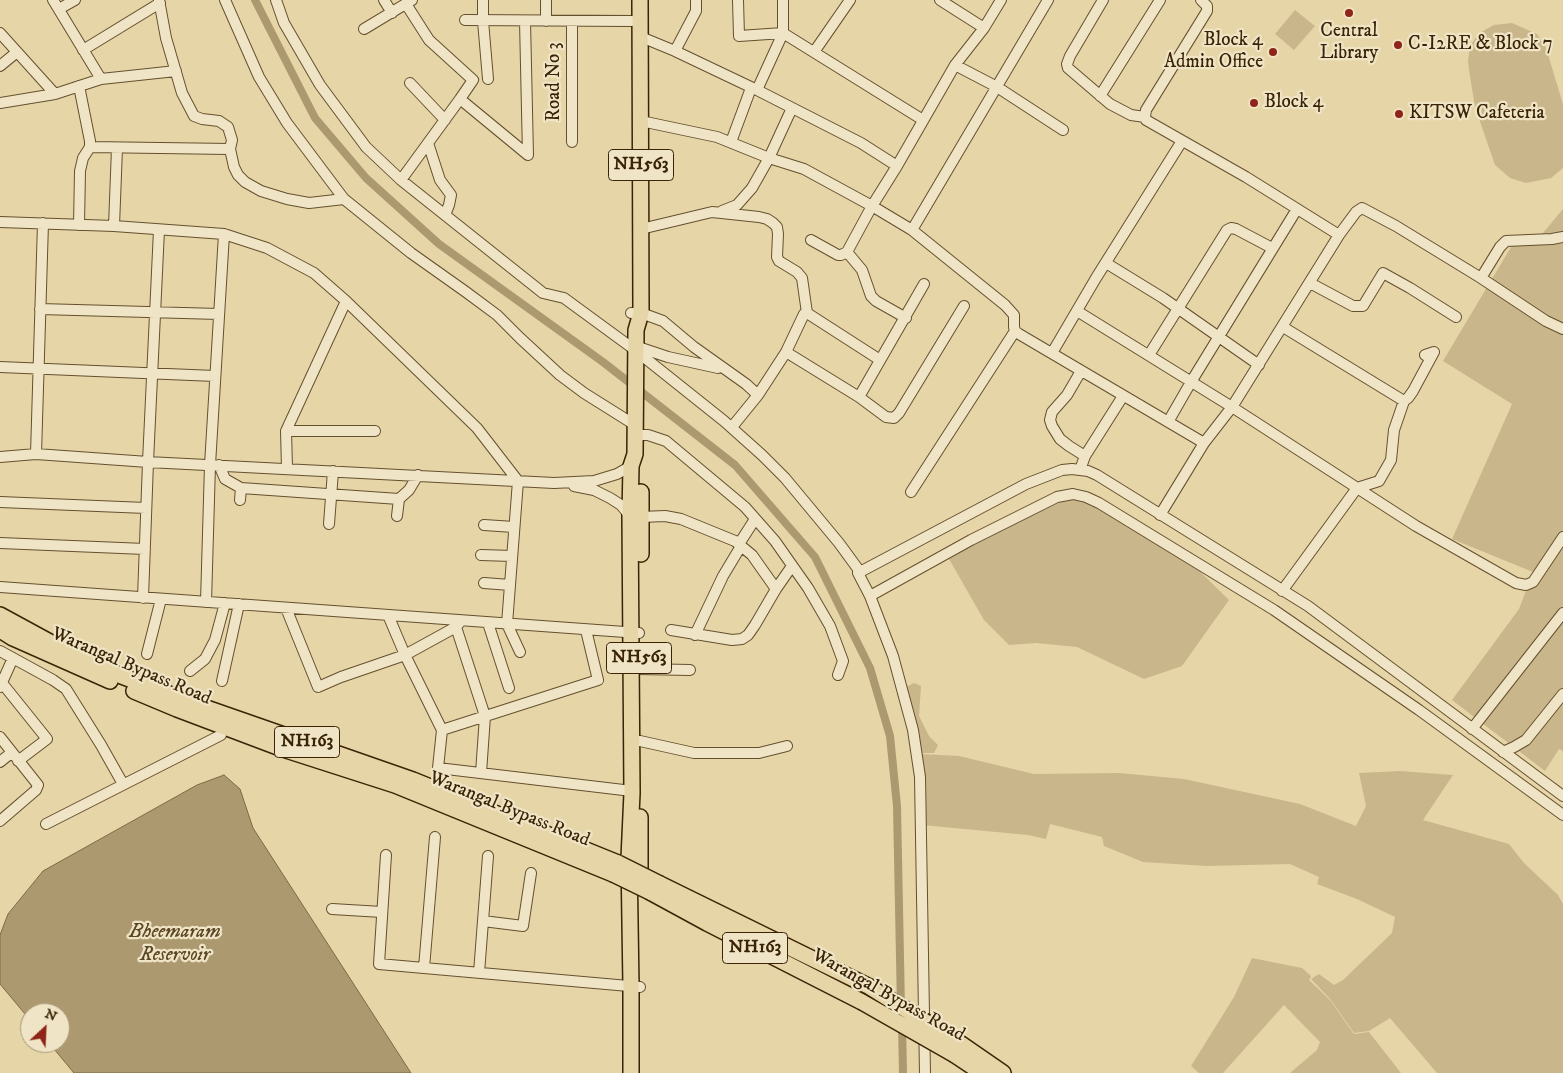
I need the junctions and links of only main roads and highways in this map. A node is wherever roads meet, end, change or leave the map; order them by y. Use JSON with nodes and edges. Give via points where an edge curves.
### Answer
{"nodes":[{"id":1,"x":632,"y":0,"type":"edge"},
{"id":2,"x":640,"y":0,"type":"edge"},
{"id":3,"x":636,"y":313,"type":"junction"},
{"id":4,"x":0,"y":614,"type":"edge"},
{"id":5,"x":0,"y":630,"type":"edge"},
{"id":6,"x":635,"y":632,"type":"junction"},
{"id":7,"x":615,"y":869,"type":"junction"},
{"id":8,"x":655,"y":888,"type":"junction"},
{"id":9,"x":636,"y":987,"type":"junction"},
{"id":10,"x":958,"y":1050,"type":"junction"},
{"id":11,"x":631,"y":1073,"type":"edge"},
{"id":12,"x":639,"y":1073,"type":"edge"},
{"id":13,"x":982,"y":1073,"type":"edge"},
{"id":14,"x":1003,"y":1073,"type":"edge"}],
"edges":[{"from":1,"to":3,"type":"highway","number":"NH563"},
{"from":2,"to":3,"type":"highway","number":"NH563","via":[[642,229]]},
{"from":3,"to":6,"type":"highway","number":"NH563","via":[[633,460],[639,465],[640,480],[636,516]]},
{"from":4,"to":7,"type":"highway","name":"Warangal Bypass Road","number":"NH163","via":[[119,675],[413,780]]},
{"from":5,"to":7,"type":"highway","name":"Warangal Bypass Road","number":"NH163","via":[[84,671],[177,709],[282,749],[395,785]]},
{"from":6,"to":9,"type":"highway","number":"NH563","via":[[629,858]]},
{"from":6,"to":9,"type":"highway","number":"NH563","via":[[639,669],[641,863]]},
{"from":7,"to":8,"type":"highway","name":"Warangal Bypass Road","number":"NH163","bridge":true},
{"from":8,"to":10,"type":"highway","name":"Warangal Bypass Road","number":"NH163","bridge":true,"via":[[707,923]]},
{"from":8,"to":10,"type":"highway","name":"Warangal Bypass Road","number":"NH163","bridge":true,"via":[[868,986]]},
{"from":9,"to":11,"type":"highway","number":"NH563"},
{"from":9,"to":12,"type":"highway","number":"NH563"},
{"from":10,"to":13,"type":"highway","name":"Warangal Bypass Road","number":"NH163"},
{"from":10,"to":14,"type":"highway","number":"NH163"}]}
